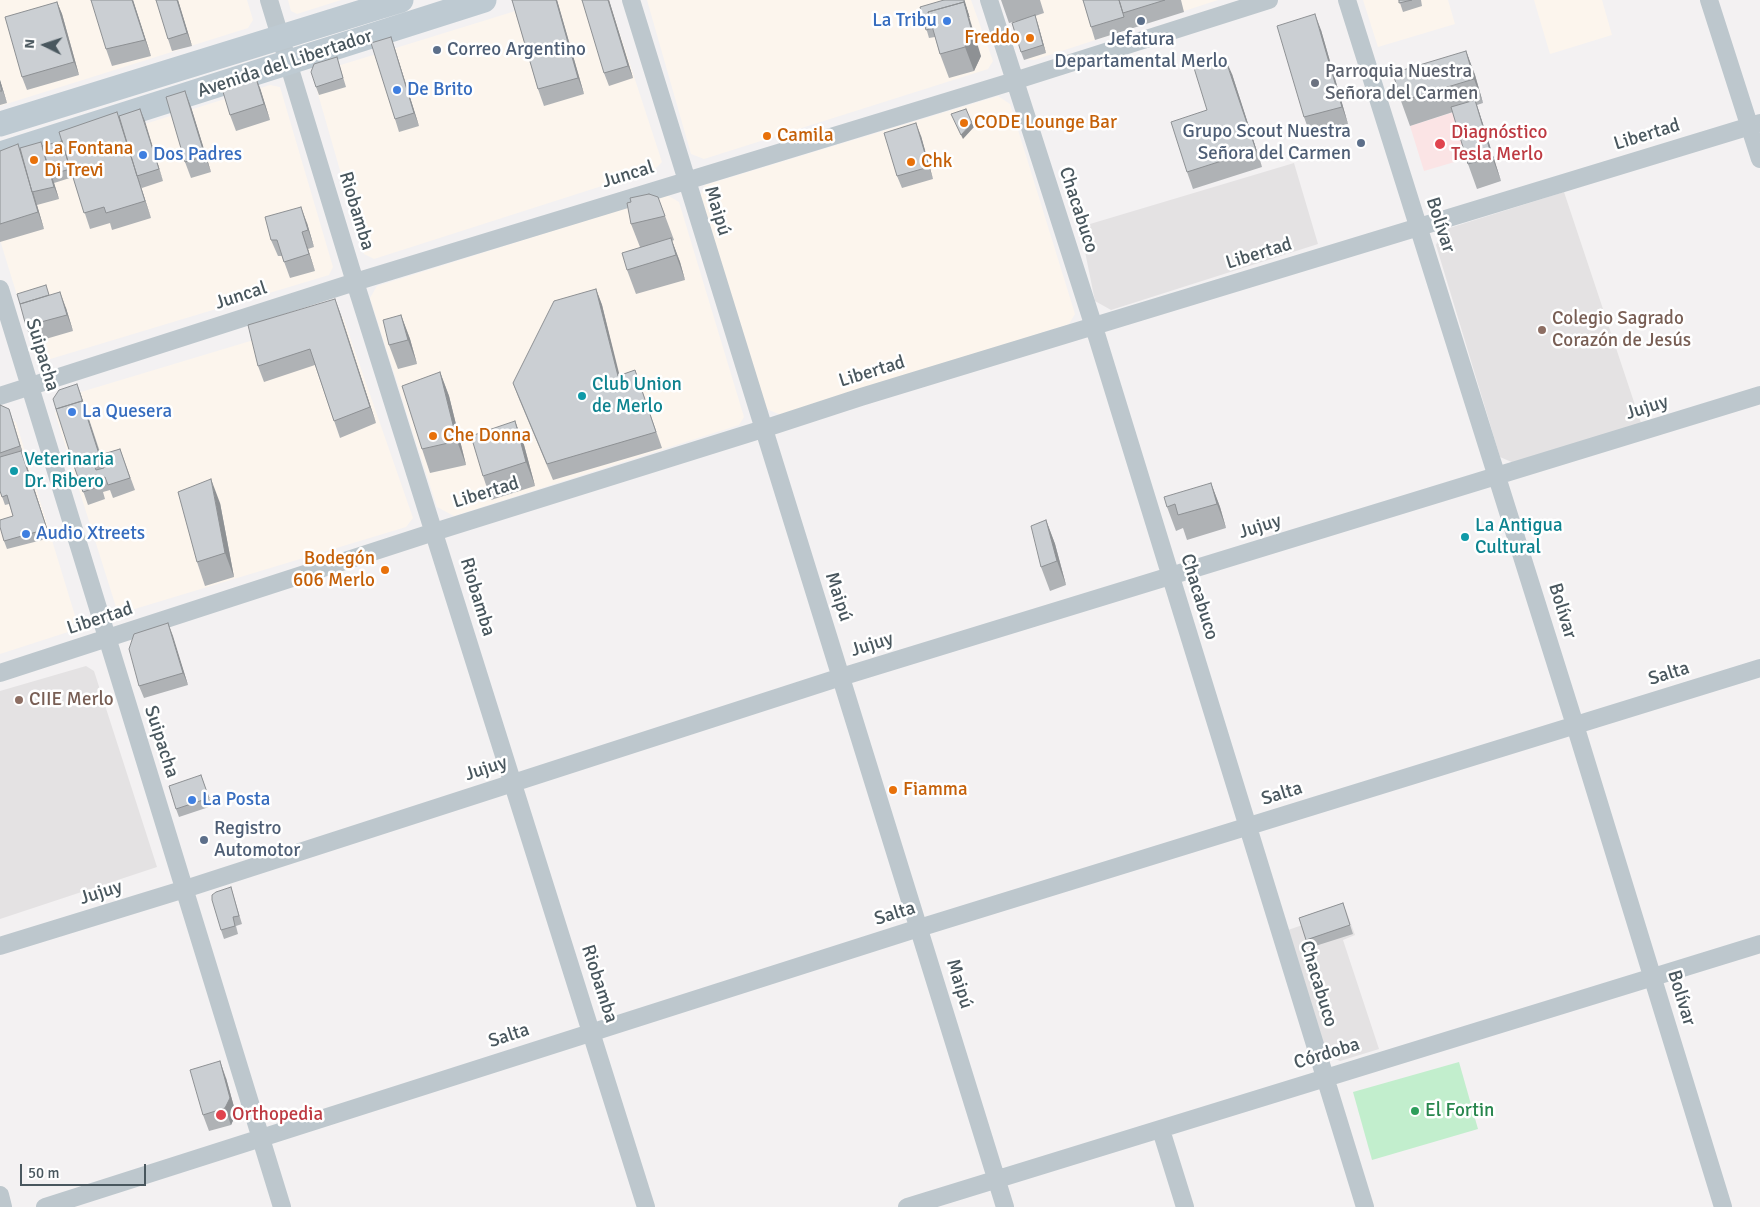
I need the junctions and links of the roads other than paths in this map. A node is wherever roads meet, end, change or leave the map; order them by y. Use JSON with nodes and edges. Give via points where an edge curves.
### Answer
{"nodes":[{"id":1,"x":269,"y":0,"type":"edge"},
{"id":2,"x":401,"y":0,"type":"edge"},
{"id":3,"x":484,"y":0,"type":"edge"},
{"id":4,"x":631,"y":0,"type":"edge"},
{"id":5,"x":989,"y":0,"type":"edge"},
{"id":6,"x":1269,"y":0,"type":"edge"},
{"id":7,"x":1348,"y":0,"type":"edge"},
{"id":8,"x":1709,"y":0,"type":"edge"},
{"id":9,"x":281,"y":38,"type":"junction"},
{"id":10,"x":288,"y":63,"type":"junction"},
{"id":11,"x":1014,"y":81,"type":"junction"},
{"id":12,"x":0,"y":124,"type":"edge"},
{"id":13,"x":1755,"y":124,"type":"edge"},
{"id":14,"x":0,"y":154,"type":"edge"},
{"id":15,"x":1760,"y":159,"type":"edge"},
{"id":16,"x":686,"y":180,"type":"junction"},
{"id":17,"x":1419,"y":228,"type":"junction"},
{"id":18,"x":355,"y":282,"type":"junction"},
{"id":19,"x":0,"y":289,"type":"edge"},
{"id":20,"x":1094,"y":327,"type":"junction"},
{"id":21,"x":29,"y":386,"type":"junction"},
{"id":22,"x":1760,"y":395,"type":"edge"},
{"id":23,"x":0,"y":396,"type":"edge"},
{"id":24,"x":763,"y":430,"type":"junction"},
{"id":25,"x":1498,"y":477,"type":"junction"},
{"id":26,"x":434,"y":532,"type":"junction"},
{"id":27,"x":1170,"y":576,"type":"junction"},
{"id":28,"x":106,"y":640,"type":"junction"},
{"id":29,"x":1760,"y":668,"type":"edge"},
{"id":30,"x":0,"y":673,"type":"edge"},
{"id":31,"x":841,"y":677,"type":"junction"},
{"id":32,"x":1575,"y":725,"type":"junction"},
{"id":33,"x":512,"y":782,"type":"junction"},
{"id":34,"x":1247,"y":827,"type":"junction"},
{"id":35,"x":186,"y":889,"type":"junction"},
{"id":36,"x":919,"y":928,"type":"junction"},
{"id":37,"x":1760,"y":944,"type":"edge"},
{"id":38,"x":0,"y":946,"type":"edge"},
{"id":39,"x":1652,"y":976,"type":"junction"},
{"id":40,"x":592,"y":1032,"type":"junction"},
{"id":41,"x":1325,"y":1076,"type":"junction"},
{"id":42,"x":1161,"y":1130,"type":"junction"},
{"id":43,"x":259,"y":1139,"type":"junction"},
{"id":44,"x":997,"y":1180,"type":"junction"},
{"id":45,"x":0,"y":1195,"type":"edge"},
{"id":46,"x":4,"y":1207,"type":"edge"},
{"id":47,"x":45,"y":1207,"type":"edge"},
{"id":48,"x":282,"y":1207,"type":"edge"},
{"id":49,"x":646,"y":1207,"type":"edge"},
{"id":50,"x":907,"y":1207,"type":"edge"},
{"id":51,"x":1005,"y":1207,"type":"edge"},
{"id":52,"x":1185,"y":1207,"type":"edge"},
{"id":53,"x":1365,"y":1207,"type":"edge"},
{"id":54,"x":1723,"y":1207,"type":"edge"}],
"edges":[{"from":1,"to":9,"type":"street","name":"Riobamba"},
{"from":2,"to":9,"type":"main road","name":"Avenida del Libertador"},
{"from":3,"to":10,"type":"main road","name":"Avenida del Libertador"},
{"from":4,"to":16,"type":"street","name":"Maipú"},
{"from":5,"to":11,"type":"street","name":"Chacabuco"},
{"from":6,"to":11,"type":"street","name":"Juncal"},
{"from":7,"to":17,"type":"street","name":"Bolívar"},
{"from":8,"to":13,"type":"street"},
{"from":9,"to":10,"type":"street","name":"Riobamba"},
{"from":9,"to":12,"type":"main road","name":"Avenida del Libertador"},
{"from":10,"to":14,"type":"main road","name":"Avenida del Libertador"},
{"from":10,"to":18,"type":"street","name":"Riobamba"},
{"from":11,"to":16,"type":"street","name":"Juncal"},
{"from":11,"to":20,"type":"street","name":"Chacabuco"},
{"from":13,"to":15,"type":"street"},
{"from":13,"to":17,"type":"street","name":"Libertad"},
{"from":16,"to":18,"type":"street","name":"Juncal"},
{"from":16,"to":24,"type":"street","name":"Maipú"},
{"from":17,"to":20,"type":"street","name":"Libertad"},
{"from":17,"to":25,"type":"street","name":"Bolívar"},
{"from":18,"to":21,"type":"street","name":"Juncal"},
{"from":18,"to":26,"type":"street","name":"Riobamba"},
{"from":19,"to":21,"type":"street","name":"Suipacha"},
{"from":20,"to":24,"type":"street","name":"Libertad","via":[[860,397]]},
{"from":20,"to":27,"type":"street","name":"Chacabuco"},
{"from":21,"to":23,"type":"street","name":"Juncal"},
{"from":21,"to":28,"type":"street","name":"Suipacha"},
{"from":22,"to":25,"type":"street","name":"Jujuy"},
{"from":24,"to":26,"type":"street","name":"Libertad"},
{"from":24,"to":31,"type":"street","name":"Maipú"},
{"from":25,"to":27,"type":"street","name":"Jujuy"},
{"from":25,"to":32,"type":"street","name":"Bolívar"},
{"from":26,"to":28,"type":"street","name":"Libertad"},
{"from":26,"to":33,"type":"street","name":"Riobamba"},
{"from":27,"to":31,"type":"street","name":"Jujuy"},
{"from":27,"to":34,"type":"street","name":"Chacabuco"},
{"from":28,"to":30,"type":"street","name":"Libertad"},
{"from":28,"to":35,"type":"street","name":"Suipacha"},
{"from":29,"to":32,"type":"street","name":"Salta"},
{"from":31,"to":33,"type":"street","name":"Jujuy"},
{"from":31,"to":36,"type":"street","name":"Maipú"},
{"from":32,"to":34,"type":"street","name":"Salta"},
{"from":32,"to":39,"type":"street","name":"Bolívar"},
{"from":33,"to":35,"type":"street","name":"Jujuy"},
{"from":33,"to":40,"type":"street","name":"Riobamba"},
{"from":34,"to":36,"type":"street","name":"Salta"},
{"from":34,"to":41,"type":"street","name":"Chacabuco"},
{"from":35,"to":38,"type":"street","name":"Jujuy"},
{"from":35,"to":43,"type":"street","name":"Suipacha"},
{"from":36,"to":40,"type":"street","name":"Salta"},
{"from":36,"to":44,"type":"street","name":"Maipú"},
{"from":37,"to":39,"type":"street","name":"Córdoba"},
{"from":39,"to":41,"type":"street","name":"Córdoba"},
{"from":39,"to":54,"type":"street","name":"Bolívar"},
{"from":40,"to":43,"type":"street","name":"Salta"},
{"from":40,"to":49,"type":"street","name":"Riobamba"},
{"from":41,"to":42,"type":"street","name":"Córdoba"},
{"from":41,"to":53,"type":"street","name":"Chacabuco"},
{"from":42,"to":44,"type":"street","name":"Córdoba"},
{"from":42,"to":52,"type":"street"},
{"from":43,"to":47,"type":"street","name":"Salta"},
{"from":43,"to":48,"type":"street","name":"Suipacha"},
{"from":44,"to":50,"type":"street","name":"Córdoba"},
{"from":44,"to":51,"type":"street","name":"Maipú"},
{"from":45,"to":46,"type":"street"}]}
